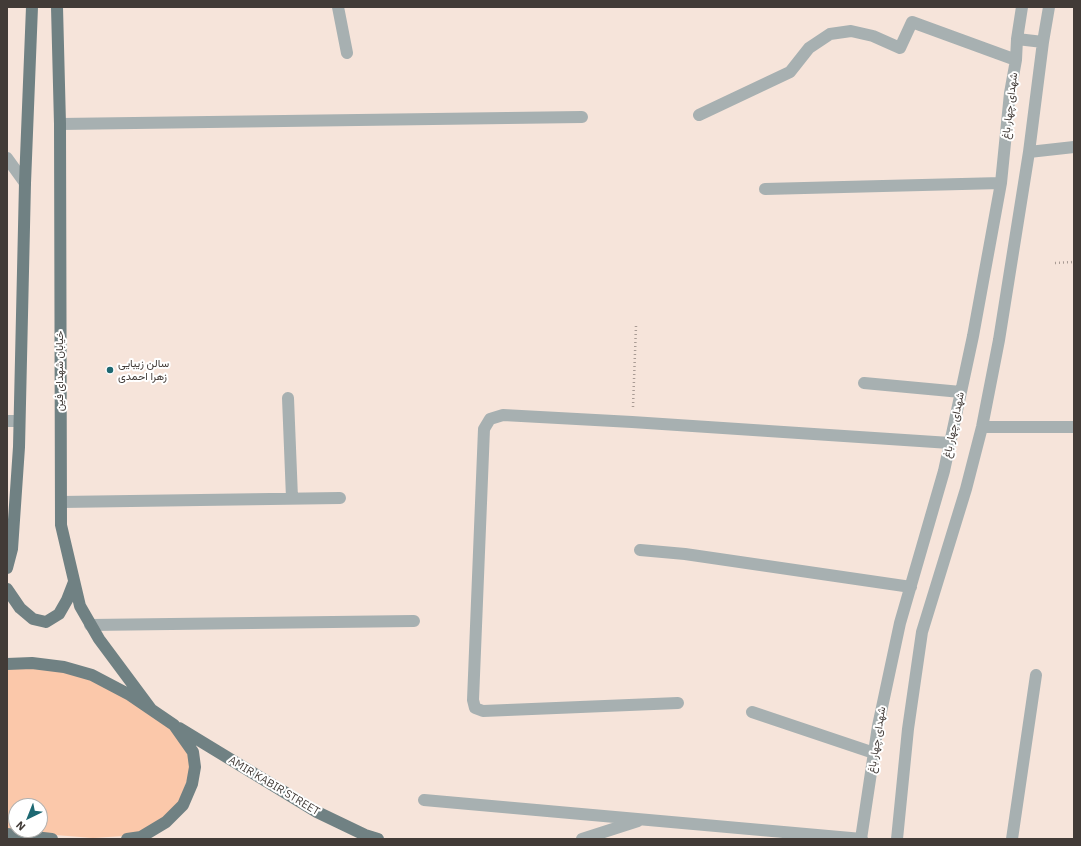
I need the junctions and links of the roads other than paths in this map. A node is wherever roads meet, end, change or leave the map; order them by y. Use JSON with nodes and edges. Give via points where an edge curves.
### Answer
{"nodes":[{"id":1,"x":32,"y":7,"type":"edge"},
{"id":2,"x":57,"y":7,"type":"edge"},
{"id":3,"x":338,"y":7,"type":"edge"},
{"id":4,"x":1022,"y":7,"type":"edge"},
{"id":5,"x":1049,"y":7,"type":"edge"},
{"id":6,"x":1017,"y":39,"type":"junction"},
{"id":7,"x":1043,"y":42,"type":"junction"},
{"id":8,"x":347,"y":53,"type":"dead end"},
{"id":9,"x":1016,"y":60,"type":"junction"},
{"id":10,"x":699,"y":115,"type":"dead end"},
{"id":11,"x":582,"y":117,"type":"dead end"},
{"id":12,"x":60,"y":124,"type":"junction"},
{"id":13,"x":1074,"y":147,"type":"edge"},
{"id":14,"x":1029,"y":152,"type":"junction"},
{"id":15,"x":7,"y":158,"type":"edge"},
{"id":16,"x":25,"y":182,"type":"junction"},
{"id":17,"x":1001,"y":183,"type":"junction"},
{"id":18,"x":765,"y":189,"type":"dead end"},
{"id":19,"x":864,"y":383,"type":"dead end"},
{"id":20,"x":961,"y":392,"type":"junction"},
{"id":21,"x":288,"y":398,"type":"dead end"},
{"id":22,"x":7,"y":421,"type":"edge"},
{"id":23,"x":19,"y":421,"type":"junction"},
{"id":24,"x":982,"y":427,"type":"junction"},
{"id":25,"x":1074,"y":427,"type":"edge"},
{"id":26,"x":950,"y":443,"type":"junction"},
{"id":27,"x":292,"y":498,"type":"junction"},
{"id":28,"x":340,"y":498,"type":"dead end"},
{"id":29,"x":61,"y":502,"type":"junction"},
{"id":30,"x":640,"y":550,"type":"dead end"},
{"id":31,"x":7,"y":568,"type":"edge"},
{"id":32,"x":74,"y":582,"type":"junction"},
{"id":33,"x":911,"y":587,"type":"junction"},
{"id":34,"x":7,"y":589,"type":"edge"},
{"id":35,"x":414,"y":621,"type":"dead end"},
{"id":36,"x":90,"y":625,"type":"junction"},
{"id":37,"x":7,"y":664,"type":"edge"},
{"id":38,"x":1036,"y":676,"type":"dead end"},
{"id":39,"x":678,"y":703,"type":"dead end"},
{"id":40,"x":151,"y":709,"type":"junction"},
{"id":41,"x":752,"y":712,"type":"dead end"},
{"id":42,"x":174,"y":724,"type":"junction"},
{"id":43,"x":874,"y":753,"type":"junction"},
{"id":44,"x":424,"y":800,"type":"dead end"},
{"id":45,"x":643,"y":819,"type":"junction"},
{"id":46,"x":39,"y":838,"type":"edge"},
{"id":47,"x":145,"y":838,"type":"edge"},
{"id":48,"x":52,"y":839,"type":"edge"},
{"id":49,"x":127,"y":839,"type":"edge"},
{"id":50,"x":378,"y":839,"type":"edge"},
{"id":51,"x":582,"y":839,"type":"edge"},
{"id":52,"x":862,"y":839,"type":"edge"},
{"id":53,"x":897,"y":839,"type":"edge"},
{"id":54,"x":1012,"y":839,"type":"edge"}],
"edges":[{"from":1,"to":16,"type":"main road"},
{"from":2,"to":12,"type":"main road","name":"خیابان شهدای فین"},
{"from":3,"to":8,"type":"street"},
{"from":4,"to":6,"type":"street","name":"شهدای چهار باغ"},
{"from":5,"to":7,"type":"street"},
{"from":6,"to":7,"type":"street"},
{"from":6,"to":9,"type":"street","name":"شهدای چهار باغ"},
{"from":7,"to":14,"type":"street"},
{"from":9,"to":10,"type":"street","via":[[912,22],[900,48],[873,36],[851,31],[830,34],[810,48],[790,72]]},
{"from":9,"to":17,"type":"street","name":"شهدای چهار باغ"},
{"from":11,"to":12,"type":"street"},
{"from":12,"to":29,"type":"main road","name":"خیابان شهدای فین"},
{"from":13,"to":14,"type":"street"},
{"from":14,"to":24,"type":"street","via":[[999,340]]},
{"from":15,"to":16,"type":"street"},
{"from":16,"to":23,"type":"main road"},
{"from":17,"to":18,"type":"street"},
{"from":17,"to":20,"type":"street","name":"شهدای چهار باغ"},
{"from":19,"to":20,"type":"street"},
{"from":20,"to":26,"type":"street","name":"شهدای چهار باغ"},
{"from":21,"to":27,"type":"street"},
{"from":22,"to":23,"type":"street"},
{"from":23,"to":31,"type":"main road","via":[[12,549]]},
{"from":24,"to":25,"type":"street"},
{"from":24,"to":53,"type":"street","via":[[966,489],[922,632],[908,728]]},
{"from":26,"to":33,"type":"street","name":"شهدای چهار باغ"},
{"from":26,"to":39,"type":"street","via":[[503,415],[490,419],[484,429],[473,700],[475,708],[483,711]]},
{"from":27,"to":28,"type":"street"},
{"from":27,"to":29,"type":"street"},
{"from":29,"to":32,"type":"main road","name":"خیابان شهدای فین","via":[[61,525]]},
{"from":30,"to":33,"type":"street","via":[[685,554]]},
{"from":32,"to":34,"type":"main road","via":[[68,600],[59,614],[46,622],[33,619],[20,608]]},
{"from":32,"to":36,"type":"main road","name":"خیابان شهدای فین","via":[[80,606]]},
{"from":33,"to":43,"type":"street","name":"شهدای چهار باغ","via":[[900,623]]},
{"from":35,"to":36,"type":"street"},
{"from":36,"to":40,"type":"main road","name":"خیابان شهدای فین"},
{"from":37,"to":40,"type":"main road","name":"AMIR KABIR STREET","via":[[32,663],[64,667],[92,675]]},
{"from":38,"to":54,"type":"street"},
{"from":40,"to":42,"type":"main road","name":"AMIR KABIR STREET"},
{"from":41,"to":43,"type":"street"},
{"from":42,"to":47,"type":"main road","via":[[193,752],[195,768],[192,784],[183,805]]},
{"from":42,"to":50,"type":"main road","name":"AMIR KABIR STREET","via":[[317,812]]},
{"from":43,"to":52,"type":"street","name":"شهدای چهار باغ"},
{"from":44,"to":45,"type":"street"},
{"from":45,"to":51,"type":"street"},
{"from":45,"to":52,"type":"street"},
{"from":46,"to":48,"type":"main road"},
{"from":47,"to":49,"type":"main road"}]}
